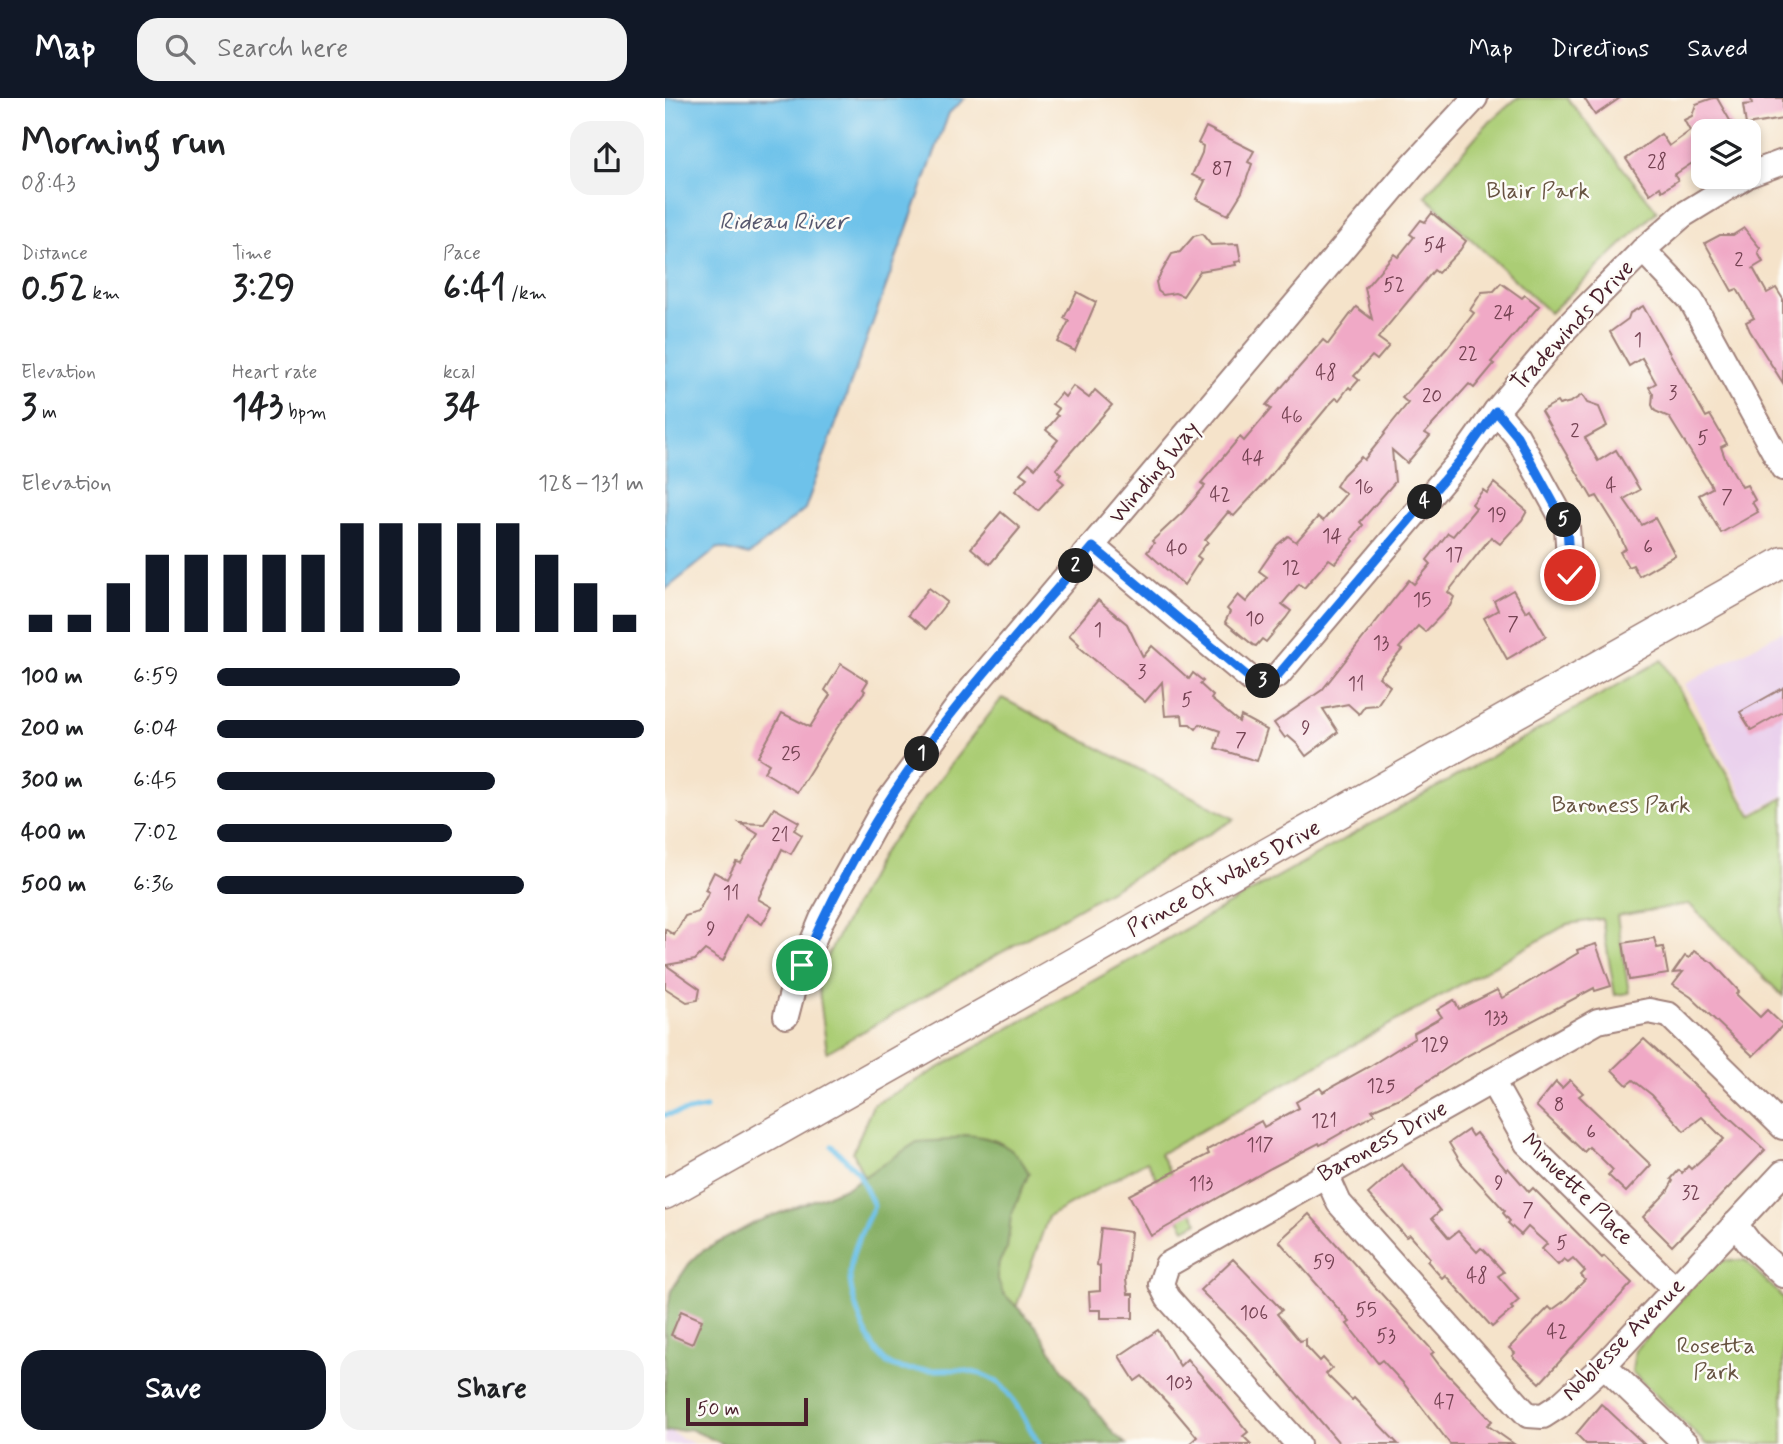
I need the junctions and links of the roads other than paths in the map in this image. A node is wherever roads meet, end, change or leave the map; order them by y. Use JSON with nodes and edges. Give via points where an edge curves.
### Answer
{"nodes":[{"id":1,"x":1475,"y":98,"type":"edge"},
{"id":2,"x":1783,"y":162,"type":"edge"},
{"id":3,"x":1761,"y":171,"type":"edge"},
{"id":4,"x":1726,"y":189,"type":"edge"},
{"id":5,"x":1643,"y":250,"type":"junction"},
{"id":6,"x":1496,"y":411,"type":"junction"},
{"id":7,"x":1783,"y":468,"type":"edge"},
{"id":8,"x":1093,"y":547,"type":"junction"},
{"id":9,"x":1783,"y":562,"type":"edge"},
{"id":10,"x":1570,"y":575,"type":"dead end"},
{"id":11,"x":786,"y":1016,"type":"dead end"},
{"id":12,"x":1492,"y":1081,"type":"junction"},
{"id":13,"x":1783,"y":1128,"type":"edge"},
{"id":14,"x":1783,"y":1173,"type":"edge"},
{"id":15,"x":1326,"y":1174,"type":"junction"},
{"id":16,"x":665,"y":1194,"type":"edge"},
{"id":17,"x":1735,"y":1224,"type":"junction"},
{"id":18,"x":1783,"y":1275,"type":"edge"},
{"id":19,"x":1675,"y":1289,"type":"junction"},
{"id":20,"x":1604,"y":1365,"type":"junction"},
{"id":21,"x":1298,"y":1444,"type":"edge"},
{"id":22,"x":1686,"y":1444,"type":"edge"}],
"edges":[{"from":1,"to":8,"type":"street","name":"Winding Way","via":[[1412,166]]},
{"from":2,"to":3,"type":"street","name":"Tradewinds Drive"},
{"from":4,"to":5,"type":"street","name":"Tradewinds Drive","via":[[1683,215]]},
{"from":5,"to":6,"type":"street","name":"Tradewinds Drive","via":[[1566,328]]},
{"from":5,"to":7,"type":"street","via":[[1691,300]]},
{"from":6,"to":8,"type":"street","name":"Tradewinds Drive","via":[[1463,457],[1278,675],[1265,681],[1252,680]]},
{"from":6,"to":10,"type":"street","via":[[1517,436],[1567,527]]},
{"from":8,"to":11,"type":"street","name":"Winding Way","via":[[964,698],[886,804],[823,919],[797,977]]},
{"from":9,"to":16,"type":"main road","name":"Prince Of Wales Drive"},
{"from":12,"to":13,"type":"street","name":"Baroness Drive","via":[[1598,1021],[1662,1011]]},
{"from":12,"to":15,"type":"street","name":"Baroness Drive"},
{"from":12,"to":19,"type":"street","name":"Minuette Place","via":[[1527,1143]]},
{"from":14,"to":17,"type":"street","name":"Noblesse Avenue"},
{"from":15,"to":20,"type":"street","name":"Noblesse Avenue","via":[[1339,1203],[1528,1415],[1543,1416],[1560,1405]]},
{"from":15,"to":21,"type":"street","name":"Baroness Drive","via":[[1172,1261],[1161,1274],[1168,1298]]},
{"from":17,"to":18,"type":"street"},
{"from":17,"to":19,"type":"street","name":"Noblesse Avenue"},
{"from":19,"to":20,"type":"street","name":"Noblesse Avenue"},
{"from":20,"to":22,"type":"street"}]}
